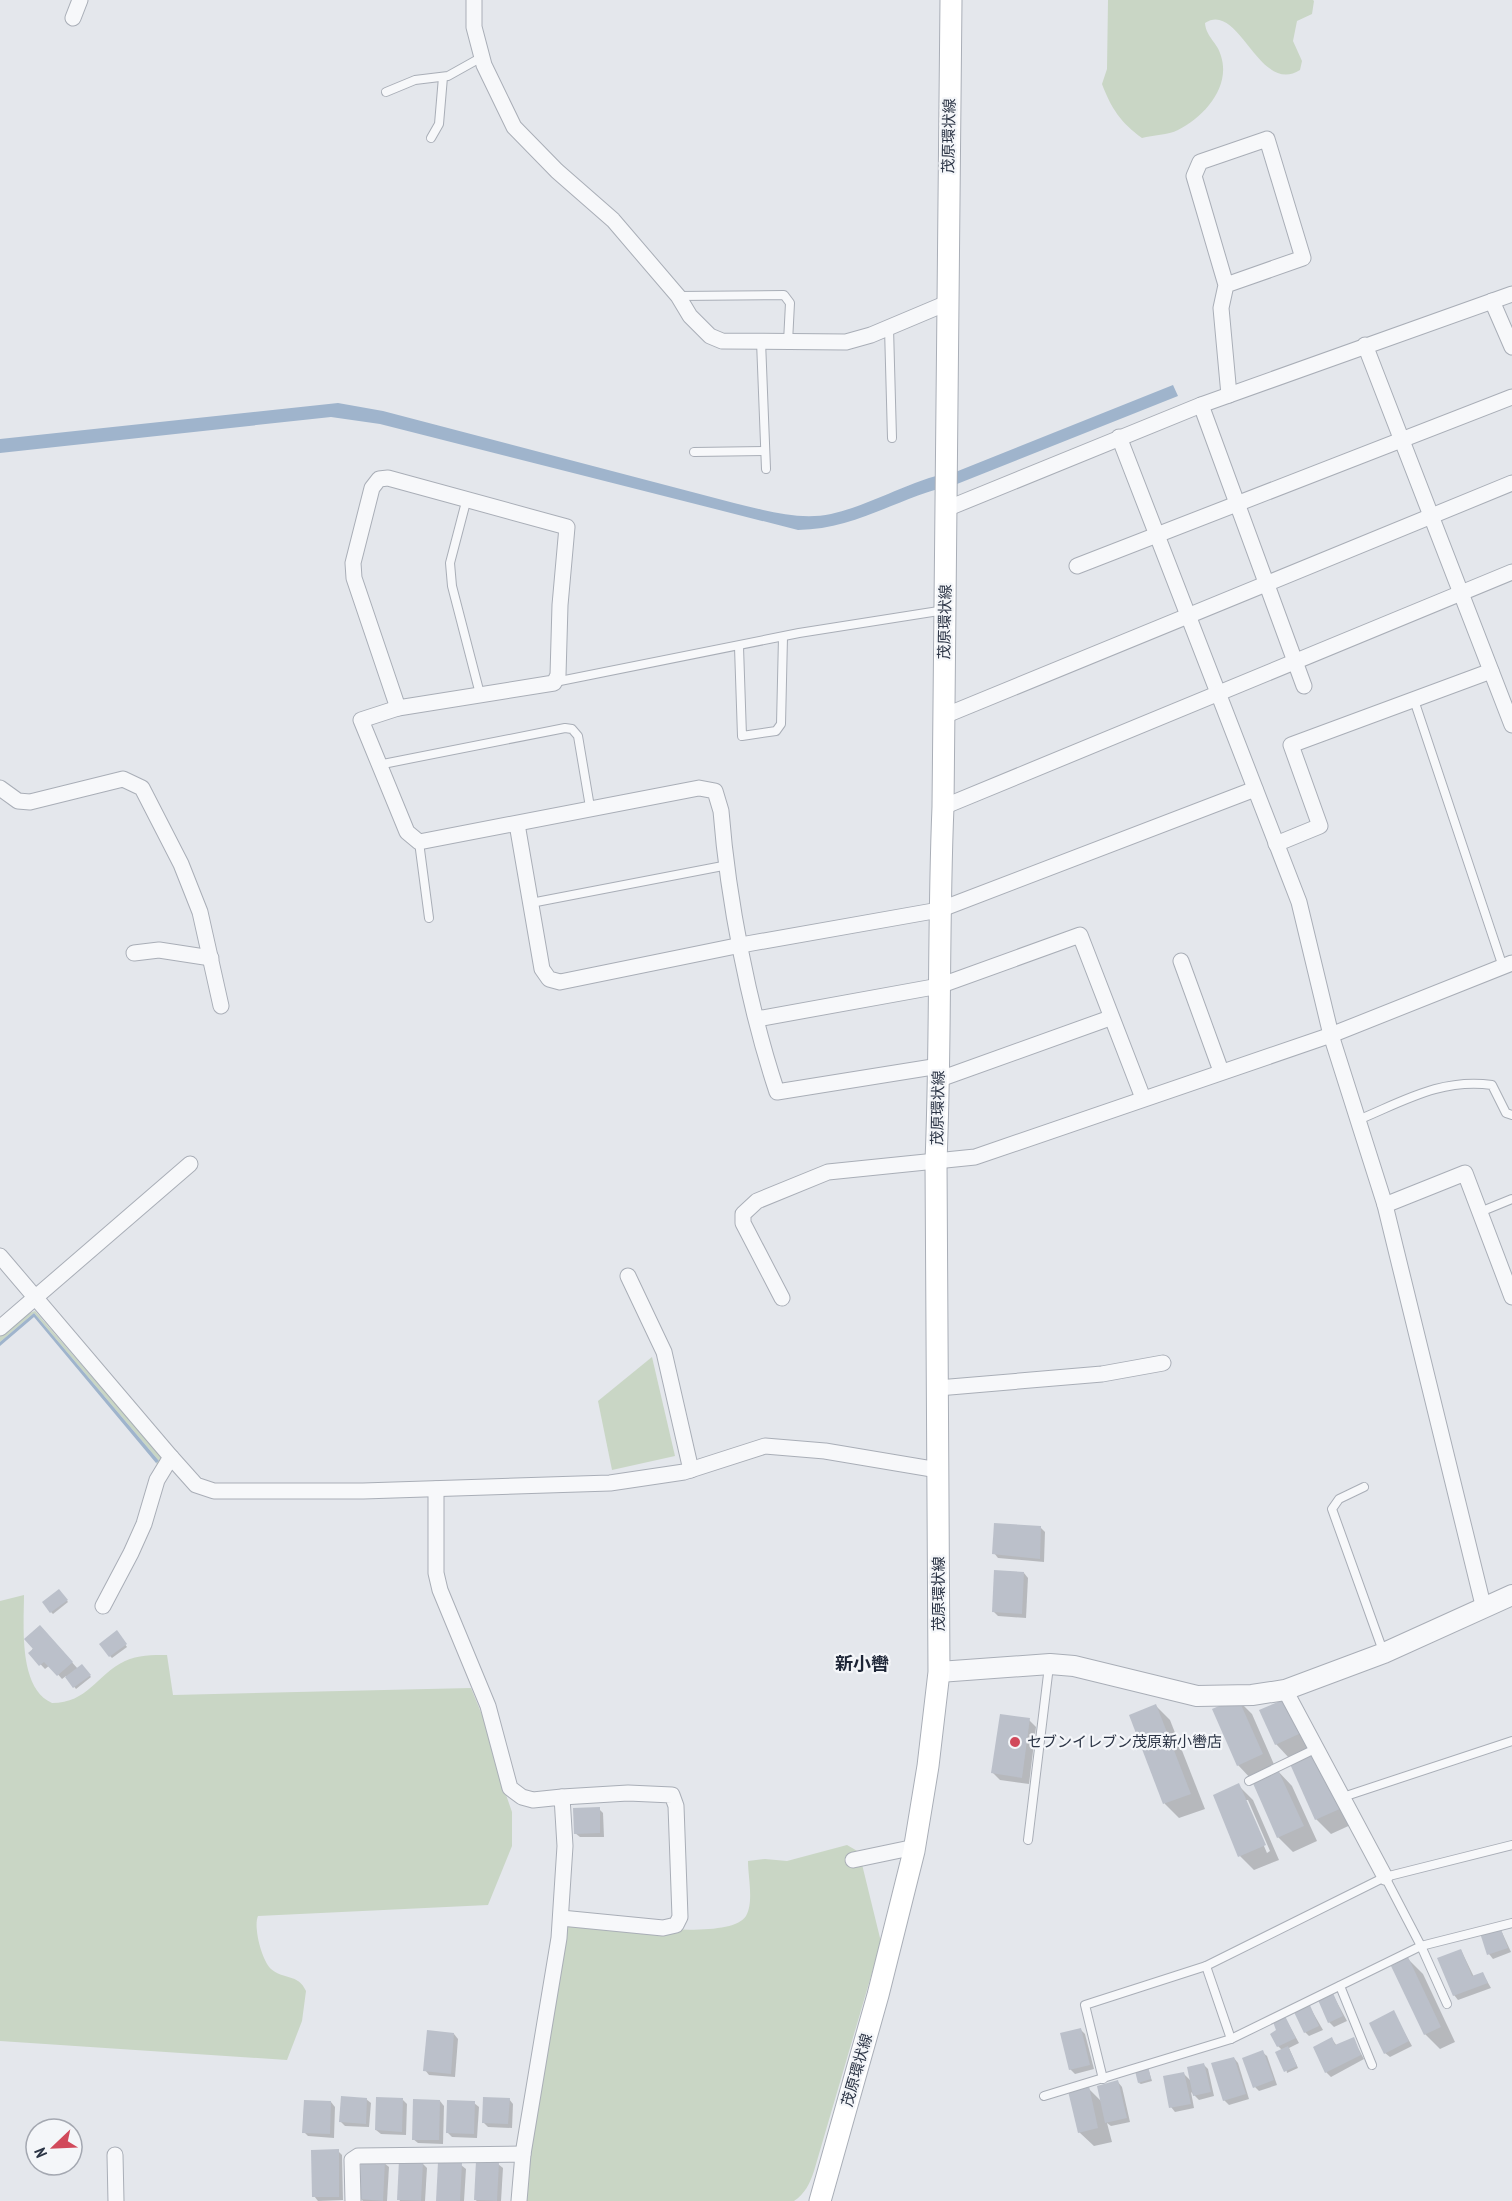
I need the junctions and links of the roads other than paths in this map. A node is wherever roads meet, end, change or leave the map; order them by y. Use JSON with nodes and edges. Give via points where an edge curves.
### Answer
{"nodes":[{"id":1,"x":80,"y":0,"type":"edge"},
{"id":2,"x":474,"y":0,"type":"edge"},
{"id":3,"x":951,"y":0,"type":"edge"},
{"id":4,"x":73,"y":18,"type":"dead end"},
{"id":5,"x":482,"y":57,"type":"junction"},
{"id":6,"x":443,"y":77,"type":"junction"},
{"id":7,"x":386,"y":92,"type":"dead end"},
{"id":8,"x":431,"y":138,"type":"dead end"},
{"id":9,"x":1226,"y":285,"type":"junction"},
{"id":10,"x":1512,"y":294,"type":"edge"},
{"id":11,"x":678,"y":296,"type":"junction"},
{"id":12,"x":1492,"y":301,"type":"junction"},
{"id":13,"x":947,"y":303,"type":"junction"},
{"id":14,"x":889,"y":328,"type":"junction"},
{"id":15,"x":761,"y":341,"type":"junction"},
{"id":16,"x":788,"y":342,"type":"junction"},
{"id":17,"x":1365,"y":345,"type":"junction"},
{"id":18,"x":1512,"y":347,"type":"edge"},
{"id":19,"x":1229,"y":395,"type":"junction"},
{"id":20,"x":1512,"y":397,"type":"edge"},
{"id":21,"x":1201,"y":405,"type":"junction"},
{"id":22,"x":1119,"y":437,"type":"junction"},
{"id":23,"x":892,"y":438,"type":"dead end"},
{"id":24,"x":1402,"y":440,"type":"junction"},
{"id":25,"x":694,"y":452,"type":"dead end"},
{"id":26,"x":765,"y":452,"type":"junction"},
{"id":27,"x":766,"y":469,"type":"dead end"},
{"id":28,"x":1512,"y":483,"type":"edge"},
{"id":29,"x":467,"y":498,"type":"junction"},
{"id":30,"x":1237,"y":504,"type":"junction"},
{"id":31,"x":946,"y":509,"type":"junction"},
{"id":32,"x":1431,"y":516,"type":"junction"},
{"id":33,"x":1157,"y":535,"type":"junction"},
{"id":34,"x":1077,"y":566,"type":"dead end"},
{"id":35,"x":1512,"y":572,"type":"edge"},
{"id":36,"x":1266,"y":584,"type":"junction"},
{"id":37,"x":1461,"y":593,"type":"junction"},
{"id":38,"x":945,"y":610,"type":"junction"},
{"id":39,"x":1188,"y":616,"type":"junction"},
{"id":40,"x":783,"y":637,"type":"junction"},
{"id":41,"x":739,"y":647,"type":"junction"},
{"id":42,"x":1295,"y":662,"type":"junction"},
{"id":43,"x":1491,"y":671,"type":"junction"},
{"id":44,"x":554,"y":683,"type":"junction"},
{"id":45,"x":1304,"y":686,"type":"dead end"},
{"id":46,"x":480,"y":694,"type":"junction"},
{"id":47,"x":1218,"y":694,"type":"junction"},
{"id":48,"x":1414,"y":700,"type":"junction"},
{"id":49,"x":398,"y":708,"type":"junction"},
{"id":50,"x":944,"y":716,"type":"junction"},
{"id":51,"x":1512,"y":726,"type":"edge"},
{"id":52,"x":378,"y":765,"type":"junction"},
{"id":53,"x":0,"y":788,"type":"edge"},
{"id":54,"x":1255,"y":789,"type":"junction"},
{"id":55,"x":591,"y":807,"type":"junction"},
{"id":56,"x":943,"y":807,"type":"junction"},
{"id":57,"x":517,"y":824,"type":"junction"},
{"id":58,"x":419,"y":842,"type":"junction"},
{"id":59,"x":1276,"y":844,"type":"junction"},
{"id":60,"x":728,"y":865,"type":"junction"},
{"id":61,"x":531,"y":903,"type":"junction"},
{"id":62,"x":939,"y":910,"type":"junction"},
{"id":63,"x":429,"y":918,"type":"dead end"},
{"id":64,"x":741,"y":945,"type":"junction"},
{"id":65,"x":134,"y":953,"type":"dead end"},
{"id":66,"x":211,"y":958,"type":"junction"},
{"id":67,"x":1181,"y":961,"type":"dead end"},
{"id":68,"x":1508,"y":965,"type":"edge"},
{"id":69,"x":939,"y":986,"type":"junction"},
{"id":70,"x":221,"y":1006,"type":"dead end"},
{"id":71,"x":1110,"y":1018,"type":"junction"},
{"id":72,"x":757,"y":1019,"type":"junction"},
{"id":73,"x":1331,"y":1035,"type":"junction"},
{"id":74,"x":1221,"y":1071,"type":"junction"},
{"id":75,"x":939,"y":1073,"type":"junction"},
{"id":76,"x":1143,"y":1098,"type":"junction"},
{"id":77,"x":1512,"y":1115,"type":"edge"},
{"id":78,"x":1358,"y":1120,"type":"junction"},
{"id":79,"x":936,"y":1161,"type":"junction"},
{"id":80,"x":190,"y":1164,"type":"dead end"},
{"id":81,"x":1512,"y":1199,"type":"edge"},
{"id":82,"x":1385,"y":1205,"type":"junction"},
{"id":83,"x":1480,"y":1212,"type":"junction"},
{"id":84,"x":0,"y":1256,"type":"edge"},
{"id":85,"x":628,"y":1276,"type":"dead end"},
{"id":86,"x":1511,"y":1289,"type":"edge"},
{"id":87,"x":36,"y":1298,"type":"junction"},
{"id":88,"x":782,"y":1298,"type":"dead end"},
{"id":89,"x":0,"y":1328,"type":"edge"},
{"id":90,"x":1163,"y":1363,"type":"dead end"},
{"id":91,"x":938,"y":1388,"type":"junction"},
{"id":92,"x":171,"y":1457,"type":"junction"},
{"id":93,"x":691,"y":1470,"type":"junction"},
{"id":94,"x":938,"y":1470,"type":"junction"},
{"id":95,"x":1364,"y":1486,"type":"dead end"},
{"id":96,"x":436,"y":1489,"type":"junction"},
{"id":97,"x":1512,"y":1595,"type":"edge"},
{"id":98,"x":103,"y":1606,"type":"dead end"},
{"id":99,"x":1484,"y":1609,"type":"junction"},
{"id":100,"x":1384,"y":1653,"type":"junction"},
{"id":101,"x":1050,"y":1664,"type":"junction"},
{"id":102,"x":939,"y":1672,"type":"junction"},
{"id":103,"x":1285,"y":1690,"type":"junction"},
{"id":104,"x":1512,"y":1741,"type":"edge"},
{"id":105,"x":1317,"y":1748,"type":"junction"},
{"id":106,"x":1249,"y":1780,"type":"dead end"},
{"id":107,"x":562,"y":1797,"type":"junction"},
{"id":108,"x":1344,"y":1797,"type":"junction"},
{"id":109,"x":1028,"y":1840,"type":"dead end"},
{"id":110,"x":1512,"y":1845,"type":"edge"},
{"id":111,"x":915,"y":1847,"type":"junction"},
{"id":112,"x":853,"y":1860,"type":"dead end"},
{"id":113,"x":1385,"y":1877,"type":"junction"},
{"id":114,"x":561,"y":1918,"type":"junction"},
{"id":115,"x":1512,"y":1923,"type":"edge"},
{"id":116,"x":1421,"y":1946,"type":"junction"},
{"id":117,"x":1206,"y":1966,"type":"junction"},
{"id":118,"x":1340,"y":1986,"type":"junction"},
{"id":119,"x":1447,"y":2004,"type":"dead end"},
{"id":120,"x":1232,"y":2039,"type":"junction"},
{"id":121,"x":1372,"y":2066,"type":"dead end"},
{"id":122,"x":1103,"y":2079,"type":"junction"},
{"id":123,"x":1044,"y":2096,"type":"dead end"},
{"id":124,"x":523,"y":2154,"type":"junction"},
{"id":125,"x":115,"y":2155,"type":"dead end"},
{"id":126,"x":116,"y":2201,"type":"edge"},
{"id":127,"x":353,"y":2201,"type":"edge"},
{"id":128,"x":519,"y":2201,"type":"edge"},
{"id":129,"x":820,"y":2201,"type":"edge"}],
"edges":[{"from":1,"to":4,"type":"street"},
{"from":2,"to":5,"type":"street","via":[[474,27]]},
{"from":3,"to":13,"type":"main road","name":"茂原環状線"},
{"from":5,"to":6,"type":"lane"},
{"from":5,"to":11,"type":"street","via":[[514,127],[613,220]]},
{"from":6,"to":7,"type":"lane","via":[[416,80]]},
{"from":6,"to":8,"type":"lane","via":[[439,124]]},
{"from":9,"to":9,"type":"street","via":[[1194,176],[1196,168],[1200,162],[1267,139],[1303,258]]},
{"from":9,"to":19,"type":"street","via":[[1221,308]]},
{"from":10,"to":12,"type":"street"},
{"from":11,"to":15,"type":"street","via":[[690,316],[710,336],[722,341]]},
{"from":11,"to":16,"type":"lane","via":[[784,295],[790,303]]},
{"from":12,"to":17,"type":"street"},
{"from":12,"to":18,"type":"street"},
{"from":13,"to":14,"type":"street"},
{"from":13,"to":31,"type":"main road","name":"茂原環状線"},
{"from":14,"to":16,"type":"street","via":[[846,342]]},
{"from":14,"to":23,"type":"lane"},
{"from":15,"to":16,"type":"street"},
{"from":15,"to":26,"type":"lane"},
{"from":17,"to":19,"type":"street"},
{"from":17,"to":24,"type":"street"},
{"from":19,"to":21,"type":"street"},
{"from":20,"to":24,"type":"street"},
{"from":21,"to":22,"type":"street"},
{"from":21,"to":30,"type":"street"},
{"from":22,"to":31,"type":"street"},
{"from":22,"to":33,"type":"street"},
{"from":24,"to":30,"type":"street"},
{"from":24,"to":32,"type":"street"},
{"from":25,"to":26,"type":"lane"},
{"from":26,"to":27,"type":"lane"},
{"from":28,"to":32,"type":"street"},
{"from":29,"to":44,"type":"street","via":[[567,527],[558,675]]},
{"from":29,"to":46,"type":"lane","via":[[450,563],[452,586]]},
{"from":29,"to":49,"type":"street","via":[[388,478],[379,479],[372,488],[353,563],[354,578]]},
{"from":30,"to":33,"type":"street"},
{"from":30,"to":36,"type":"street"},
{"from":31,"to":38,"type":"main road","name":"茂原環状線"},
{"from":32,"to":36,"type":"street"},
{"from":32,"to":37,"type":"street"},
{"from":33,"to":34,"type":"street"},
{"from":33,"to":39,"type":"street"},
{"from":35,"to":37,"type":"street"},
{"from":36,"to":39,"type":"street"},
{"from":36,"to":42,"type":"street"},
{"from":37,"to":42,"type":"street"},
{"from":37,"to":43,"type":"street"},
{"from":38,"to":40,"type":"lane"},
{"from":38,"to":50,"type":"main road","name":"茂原環状線"},
{"from":39,"to":47,"type":"street"},
{"from":39,"to":50,"type":"street"},
{"from":40,"to":41,"type":"lane"},
{"from":40,"to":41,"type":"lane","via":[[782,724],[776,731],[742,736]]},
{"from":41,"to":44,"type":"lane"},
{"from":42,"to":45,"type":"street"},
{"from":42,"to":47,"type":"street"},
{"from":43,"to":48,"type":"street"},
{"from":43,"to":51,"type":"street"},
{"from":44,"to":46,"type":"street"},
{"from":46,"to":49,"type":"street"},
{"from":47,"to":54,"type":"street"},
{"from":47,"to":56,"type":"street"},
{"from":48,"to":59,"type":"street","via":[[1291,745],[1320,826]]},
{"from":48,"to":68,"type":"lane"},
{"from":49,"to":52,"type":"street","via":[[362,720]]},
{"from":50,"to":56,"type":"main road","name":"茂原環状線"},
{"from":52,"to":55,"type":"lane","via":[[572,729],[578,736]]},
{"from":52,"to":58,"type":"street","via":[[407,832]]},
{"from":53,"to":66,"type":"street","via":[[18,801],[30,802],[123,779],[142,788],[181,864],[200,912]]},
{"from":54,"to":59,"type":"street"},
{"from":54,"to":62,"type":"street"},
{"from":55,"to":57,"type":"street"},
{"from":55,"to":60,"type":"street","via":[[699,788],[715,791]]},
{"from":56,"to":62,"type":"main road","name":"茂原環状線"},
{"from":57,"to":58,"type":"street"},
{"from":57,"to":61,"type":"street"},
{"from":58,"to":63,"type":"lane"},
{"from":59,"to":73,"type":"street","via":[[1299,902]]},
{"from":60,"to":61,"type":"lane"},
{"from":60,"to":64,"type":"street"},
{"from":61,"to":64,"type":"street","via":[[543,969],[549,979],[560,982]]},
{"from":62,"to":64,"type":"street"},
{"from":62,"to":69,"type":"main road","name":"茂原環状線"},
{"from":64,"to":72,"type":"street"},
{"from":65,"to":66,"type":"street","via":[[159,950]]},
{"from":66,"to":70,"type":"street"},
{"from":67,"to":74,"type":"street"},
{"from":68,"to":73,"type":"street"},
{"from":69,"to":71,"type":"street","via":[[1080,935]]},
{"from":69,"to":72,"type":"street"},
{"from":69,"to":75,"type":"main road","name":"茂原環状線"},
{"from":71,"to":75,"type":"street"},
{"from":71,"to":76,"type":"street"},
{"from":72,"to":75,"type":"street","via":[[777,1092]]},
{"from":73,"to":74,"type":"street"},
{"from":73,"to":78,"type":"street"},
{"from":74,"to":76,"type":"street"},
{"from":75,"to":79,"type":"main road","name":"茂原環状線"},
{"from":76,"to":79,"type":"street","via":[[975,1157]]},
{"from":77,"to":78,"type":"lane","via":[[1506,1113],[1492,1085],[1467,1082],[1443,1086]]},
{"from":78,"to":82,"type":"street"},
{"from":79,"to":88,"type":"street","via":[[828,1172],[748,1207],[743,1224]]},
{"from":79,"to":91,"type":"main road","name":"茂原環状線"},
{"from":80,"to":87,"type":"street"},
{"from":81,"to":83,"type":"lane"},
{"from":82,"to":83,"type":"street","via":[[1465,1173]]},
{"from":82,"to":99,"type":"street"},
{"from":83,"to":86,"type":"street"},
{"from":84,"to":87,"type":"street"},
{"from":85,"to":93,"type":"street","via":[[664,1352]]},
{"from":87,"to":89,"type":"street"},
{"from":87,"to":92,"type":"street"},
{"from":90,"to":91,"type":"street","via":[[1102,1374]]},
{"from":91,"to":94,"type":"main road","name":"茂原環状線"},
{"from":92,"to":96,"type":"street","via":[[196,1485],[214,1491]]},
{"from":92,"to":98,"type":"street","via":[[157,1480],[138,1538]]},
{"from":93,"to":94,"type":"street","via":[[765,1446],[825,1450]]},
{"from":93,"to":96,"type":"street","via":[[610,1483]]},
{"from":94,"to":102,"type":"main road","name":"茂原環状線"},
{"from":95,"to":100,"type":"lane","via":[[1339,1499],[1332,1509]]},
{"from":96,"to":107,"type":"street","via":[[436,1573],[440,1590],[488,1706],[510,1788],[533,1800]]},
{"from":97,"to":99,"type":"street"},
{"from":99,"to":100,"type":"street"},
{"from":100,"to":103,"type":"street"},
{"from":101,"to":102,"type":"street"},
{"from":101,"to":103,"type":"street","via":[[1074,1666],[1197,1696]]},
{"from":101,"to":109,"type":"lane"},
{"from":102,"to":111,"type":"main road","name":"茂原環状線"},
{"from":103,"to":105,"type":"street"},
{"from":104,"to":108,"type":"lane"},
{"from":105,"to":106,"type":"lane"},
{"from":105,"to":108,"type":"street"},
{"from":107,"to":114,"type":"street","via":[[565,1846]]},
{"from":107,"to":114,"type":"street","via":[[628,1792],[672,1795],[676,1806],[680,1917],[676,1925],[663,1928]]},
{"from":108,"to":113,"type":"street"},
{"from":110,"to":113,"type":"lane"},
{"from":111,"to":112,"type":"street"},
{"from":111,"to":129,"type":"main road","name":"茂原環状線"},
{"from":113,"to":116,"type":"lane"},
{"from":113,"to":117,"type":"lane"},
{"from":114,"to":124,"type":"street"},
{"from":115,"to":116,"type":"lane"},
{"from":116,"to":118,"type":"lane"},
{"from":116,"to":119,"type":"lane"},
{"from":117,"to":120,"type":"lane"},
{"from":117,"to":122,"type":"lane","via":[[1085,2005]]},
{"from":118,"to":120,"type":"lane"},
{"from":118,"to":121,"type":"lane"},
{"from":120,"to":122,"type":"lane"},
{"from":122,"to":123,"type":"lane"},
{"from":124,"to":127,"type":"street","via":[[358,2156],[352,2160]]},
{"from":124,"to":128,"type":"street"},
{"from":125,"to":126,"type":"street"}]}
